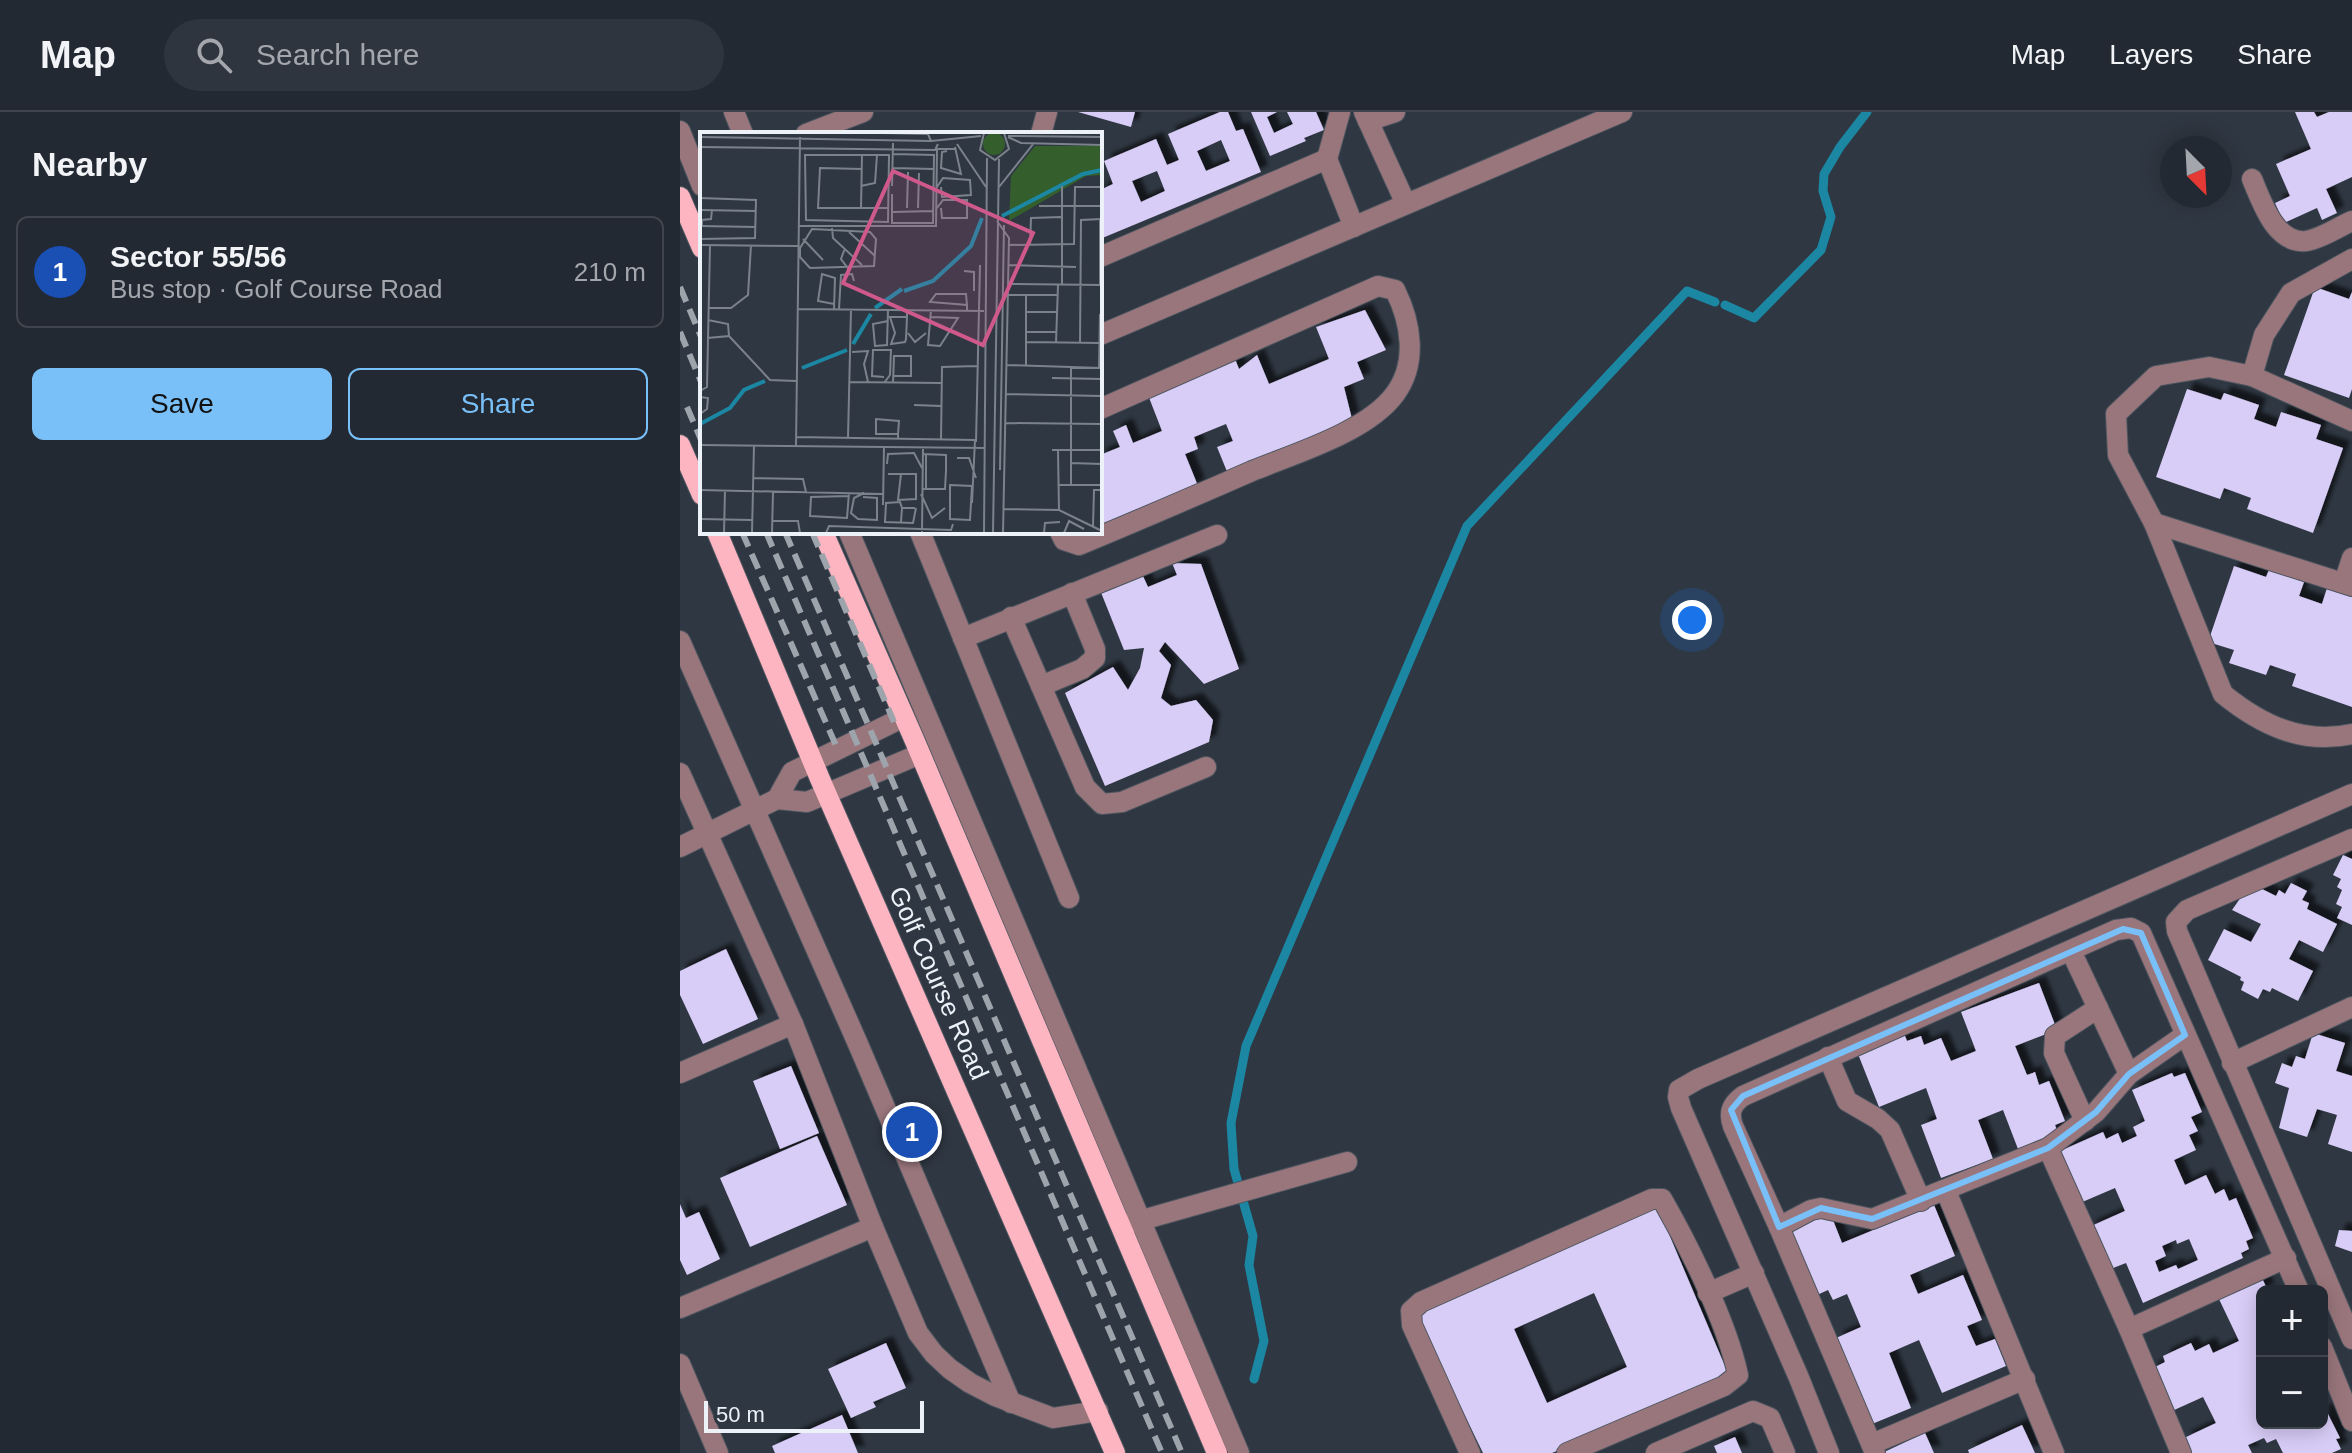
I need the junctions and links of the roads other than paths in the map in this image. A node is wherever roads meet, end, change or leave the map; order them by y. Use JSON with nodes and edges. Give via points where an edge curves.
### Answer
{"nodes":[{"id":1,"x":734,"y":112,"type":"edge"},
{"id":2,"x":863,"y":112,"type":"edge"},
{"id":3,"x":1047,"y":112,"type":"edge"},
{"id":4,"x":1340,"y":112,"type":"edge"},
{"id":5,"x":1395,"y":112,"type":"edge"},
{"id":6,"x":1622,"y":112,"type":"edge"},
{"id":7,"x":1366,"y":116,"type":"edge"},
{"id":8,"x":1596,"y":117,"type":"edge"},
{"id":9,"x":680,"y":131,"type":"edge"},
{"id":10,"x":742,"y":132,"type":"edge"},
{"id":11,"x":811,"y":132,"type":"edge"},
{"id":12,"x":1042,"y":132,"type":"edge"},
{"id":13,"x":1327,"y":159,"type":"junction"},
{"id":14,"x":2252,"y":179,"type":"dead end"},
{"id":15,"x":700,"y":181,"type":"edge"},
{"id":16,"x":680,"y":197,"type":"edge"},
{"id":17,"x":1406,"y":204,"type":"junction"},
{"id":18,"x":2352,"y":221,"type":"edge"},
{"id":19,"x":1354,"y":227,"type":"junction"},
{"id":20,"x":700,"y":243,"type":"edge"},
{"id":21,"x":1102,"y":256,"type":"edge"},
{"id":22,"x":2350,"y":262,"type":"edge"},
{"id":23,"x":1102,"y":334,"type":"edge"},
{"id":24,"x":2252,"y":376,"type":"junction"},
{"id":25,"x":1102,"y":408,"type":"edge"},
{"id":26,"x":2352,"y":421,"type":"edge"},
{"id":27,"x":680,"y":445,"type":"edge"},
{"id":28,"x":700,"y":490,"type":"edge"},
{"id":29,"x":2154,"y":523,"type":"junction"},
{"id":30,"x":718,"y":534,"type":"edge"},
{"id":31,"x":824,"y":534,"type":"edge"},
{"id":32,"x":850,"y":534,"type":"edge"},
{"id":33,"x":921,"y":534,"type":"edge"},
{"id":34,"x":1061,"y":534,"type":"edge"},
{"id":35,"x":1217,"y":535,"type":"dead end"},
{"id":36,"x":2352,"y":558,"type":"edge"},
{"id":37,"x":2348,"y":584,"type":"edge"},
{"id":38,"x":1072,"y":593,"type":"junction"},
{"id":39,"x":1011,"y":617,"type":"junction"},
{"id":40,"x":963,"y":638,"type":"junction"},
{"id":41,"x":680,"y":641,"type":"edge"},
{"id":42,"x":1041,"y":686,"type":"junction"},
{"id":43,"x":904,"y":717,"type":"junction"},
{"id":44,"x":2352,"y":734,"type":"edge"},
{"id":45,"x":920,"y":754,"type":"junction"},
{"id":46,"x":813,"y":762,"type":"junction"},
{"id":47,"x":1206,"y":767,"type":"dead end"},
{"id":48,"x":680,"y":773,"type":"edge"},
{"id":49,"x":2352,"y":794,"type":"edge"},
{"id":50,"x":827,"y":795,"type":"junction"},
{"id":51,"x":777,"y":799,"type":"junction"},
{"id":52,"x":754,"y":810,"type":"junction"},
{"id":53,"x":706,"y":835,"type":"junction"},
{"id":54,"x":2352,"y":839,"type":"edge"},
{"id":55,"x":680,"y":847,"type":"edge"},
{"id":56,"x":1069,"y":898,"type":"dead end"},
{"id":57,"x":2071,"y":951,"type":"junction"},
{"id":58,"x":2352,"y":1007,"type":"edge"},
{"id":59,"x":2098,"y":1008,"type":"junction"},
{"id":60,"x":793,"y":1024,"type":"junction"},
{"id":61,"x":2185,"y":1035,"type":"junction"},
{"id":62,"x":1828,"y":1057,"type":"junction"},
{"id":63,"x":2232,"y":1063,"type":"junction"},
{"id":64,"x":680,"y":1073,"type":"edge"},
{"id":65,"x":2129,"y":1074,"type":"junction"},
{"id":66,"x":2085,"y":1121,"type":"junction"},
{"id":67,"x":2048,"y":1148,"type":"junction"},
{"id":68,"x":1347,"y":1162,"type":"dead end"},
{"id":69,"x":1946,"y":1191,"type":"junction"},
{"id":70,"x":1921,"y":1201,"type":"junction"},
{"id":71,"x":1130,"y":1224,"type":"junction"},
{"id":72,"x":873,"y":1227,"type":"junction"},
{"id":73,"x":1779,"y":1227,"type":"junction"},
{"id":74,"x":2286,"y":1258,"type":"junction"},
{"id":75,"x":1754,"y":1273,"type":"junction"},
{"id":76,"x":2297,"y":1285,"type":"edge"},
{"id":77,"x":1708,"y":1293,"type":"junction"},
{"id":78,"x":680,"y":1308,"type":"edge"},
{"id":79,"x":2129,"y":1329,"type":"junction"},
{"id":80,"x":2352,"y":1339,"type":"edge"},
{"id":81,"x":2326,"y":1357,"type":"edge"},
{"id":82,"x":680,"y":1364,"type":"edge"},
{"id":83,"x":2025,"y":1379,"type":"junction"},
{"id":84,"x":1011,"y":1403,"type":"junction"},
{"id":85,"x":1098,"y":1411,"type":"junction"},
{"id":86,"x":2352,"y":1421,"type":"edge"},
{"id":87,"x":1874,"y":1449,"type":"edge"},
{"id":88,"x":718,"y":1453,"type":"edge"},
{"id":89,"x":1115,"y":1453,"type":"edge"},
{"id":90,"x":1217,"y":1453,"type":"edge"},
{"id":91,"x":1239,"y":1453,"type":"edge"},
{"id":92,"x":1470,"y":1453,"type":"edge"},
{"id":93,"x":1567,"y":1453,"type":"edge"},
{"id":94,"x":1656,"y":1453,"type":"edge"},
{"id":95,"x":1785,"y":1453,"type":"edge"},
{"id":96,"x":1829,"y":1453,"type":"edge"},
{"id":97,"x":2054,"y":1453,"type":"edge"},
{"id":98,"x":2181,"y":1453,"type":"edge"}],
"edges":[{"from":1,"to":10,"type":"street"},
{"from":2,"to":11,"type":"street"},
{"from":3,"to":12,"type":"street"},
{"from":4,"to":13,"type":"street"},
{"from":5,"to":7,"type":"street"},
{"from":6,"to":8,"type":"street"},
{"from":7,"to":17,"type":"street"},
{"from":8,"to":17,"type":"street"},
{"from":9,"to":15,"type":"street"},
{"from":13,"to":19,"type":"street"},
{"from":13,"to":21,"type":"street"},
{"from":14,"to":18,"type":"street","via":[[2271,222],[2294,240],[2308,241]]},
{"from":16,"to":20,"type":"main road"},
{"from":17,"to":19,"type":"street"},
{"from":19,"to":23,"type":"street"},
{"from":22,"to":24,"type":"street","via":[[2291,293],[2264,335]]},
{"from":24,"to":26,"type":"street"},
{"from":24,"to":29,"type":"street","via":[[2209,367],[2156,376],[2116,414],[2118,455]]},
{"from":25,"to":34,"type":"street","via":[[1378,286],[1395,290],[1403,308],[1411,357],[1397,392],[1378,412],[1079,545]]},
{"from":27,"to":28,"type":"main road"},
{"from":29,"to":37,"type":"street"},
{"from":29,"to":44,"type":"street","via":[[2223,694],[2247,713],[2315,739]]},
{"from":30,"to":46,"type":"main road","name":"Golf Course Road"},
{"from":31,"to":43,"type":"main road"},
{"from":32,"to":71,"type":"street"},
{"from":33,"to":40,"type":"street"},
{"from":35,"to":38,"type":"street"},
{"from":36,"to":37,"type":"street"},
{"from":38,"to":39,"type":"street"},
{"from":38,"to":42,"type":"street","via":[[1095,658]]},
{"from":39,"to":40,"type":"street"},
{"from":39,"to":42,"type":"street"},
{"from":40,"to":56,"type":"street"},
{"from":41,"to":52,"type":"street"},
{"from":42,"to":47,"type":"street","via":[[1085,787],[1102,804],[1122,802]]},
{"from":43,"to":45,"type":"main road"},
{"from":43,"to":46,"type":"street"},
{"from":45,"to":50,"type":"street"},
{"from":45,"to":71,"type":"main road"},
{"from":46,"to":50,"type":"main road","name":"Golf Course Road"},
{"from":46,"to":51,"type":"street","via":[[792,772]]},
{"from":48,"to":53,"type":"street"},
{"from":49,"to":75,"type":"street","via":[[1685,1085],[1679,1090],[1681,1108]]},
{"from":50,"to":51,"type":"street","via":[[807,802]]},
{"from":50,"to":85,"type":"main road","name":"Golf Course Road"},
{"from":51,"to":52,"type":"street"},
{"from":52,"to":53,"type":"street"},
{"from":52,"to":84,"type":"street"},
{"from":53,"to":55,"type":"street"},
{"from":53,"to":60,"type":"street"},
{"from":54,"to":63,"type":"street","via":[[2179,916],[2177,931]]},
{"from":57,"to":59,"type":"street"},
{"from":57,"to":61,"type":"street","via":[[2116,930],[2136,929]]},
{"from":57,"to":62,"type":"street"},
{"from":58,"to":63,"type":"street"},
{"from":59,"to":65,"type":"street"},
{"from":59,"to":66,"type":"street","via":[[2055,1036],[2054,1053]]},
{"from":60,"to":64,"type":"street"},
{"from":60,"to":72,"type":"street"},
{"from":61,"to":65,"type":"street"},
{"from":61,"to":74,"type":"street"},
{"from":62,"to":70,"type":"street","via":[[1847,1101],[1890,1130]]},
{"from":62,"to":73,"type":"street","via":[[1743,1096],[1731,1110],[1733,1126]]},
{"from":63,"to":80,"type":"street"},
{"from":65,"to":66,"type":"street"},
{"from":66,"to":67,"type":"street"},
{"from":67,"to":69,"type":"street"},
{"from":67,"to":79,"type":"street"},
{"from":68,"to":71,"type":"street"},
{"from":69,"to":70,"type":"street"},
{"from":69,"to":83,"type":"street"},
{"from":70,"to":73,"type":"street","via":[[1872,1219],[1821,1208]]},
{"from":71,"to":90,"type":"main road"},
{"from":71,"to":91,"type":"street"},
{"from":72,"to":78,"type":"street"},
{"from":72,"to":84,"type":"street","via":[[918,1333],[934,1354],[970,1383]]},
{"from":73,"to":87,"type":"street"},
{"from":74,"to":76,"type":"street"},
{"from":74,"to":79,"type":"street"},
{"from":75,"to":77,"type":"street"},
{"from":75,"to":96,"type":"street"},
{"from":77,"to":92,"type":"street","via":[[1662,1199],[1652,1199],[1421,1302],[1411,1311],[1412,1325]]},
{"from":77,"to":93,"type":"street","via":[[1738,1375],[1724,1386]]},
{"from":79,"to":98,"type":"street"},
{"from":81,"to":86,"type":"street"},
{"from":82,"to":88,"type":"street"},
{"from":83,"to":87,"type":"street"},
{"from":83,"to":97,"type":"street"},
{"from":84,"to":85,"type":"street","via":[[1053,1418]]},
{"from":85,"to":89,"type":"main road","name":"Golf Course Road"},
{"from":94,"to":95,"type":"street","via":[[1753,1411],[1770,1418]]}]}
